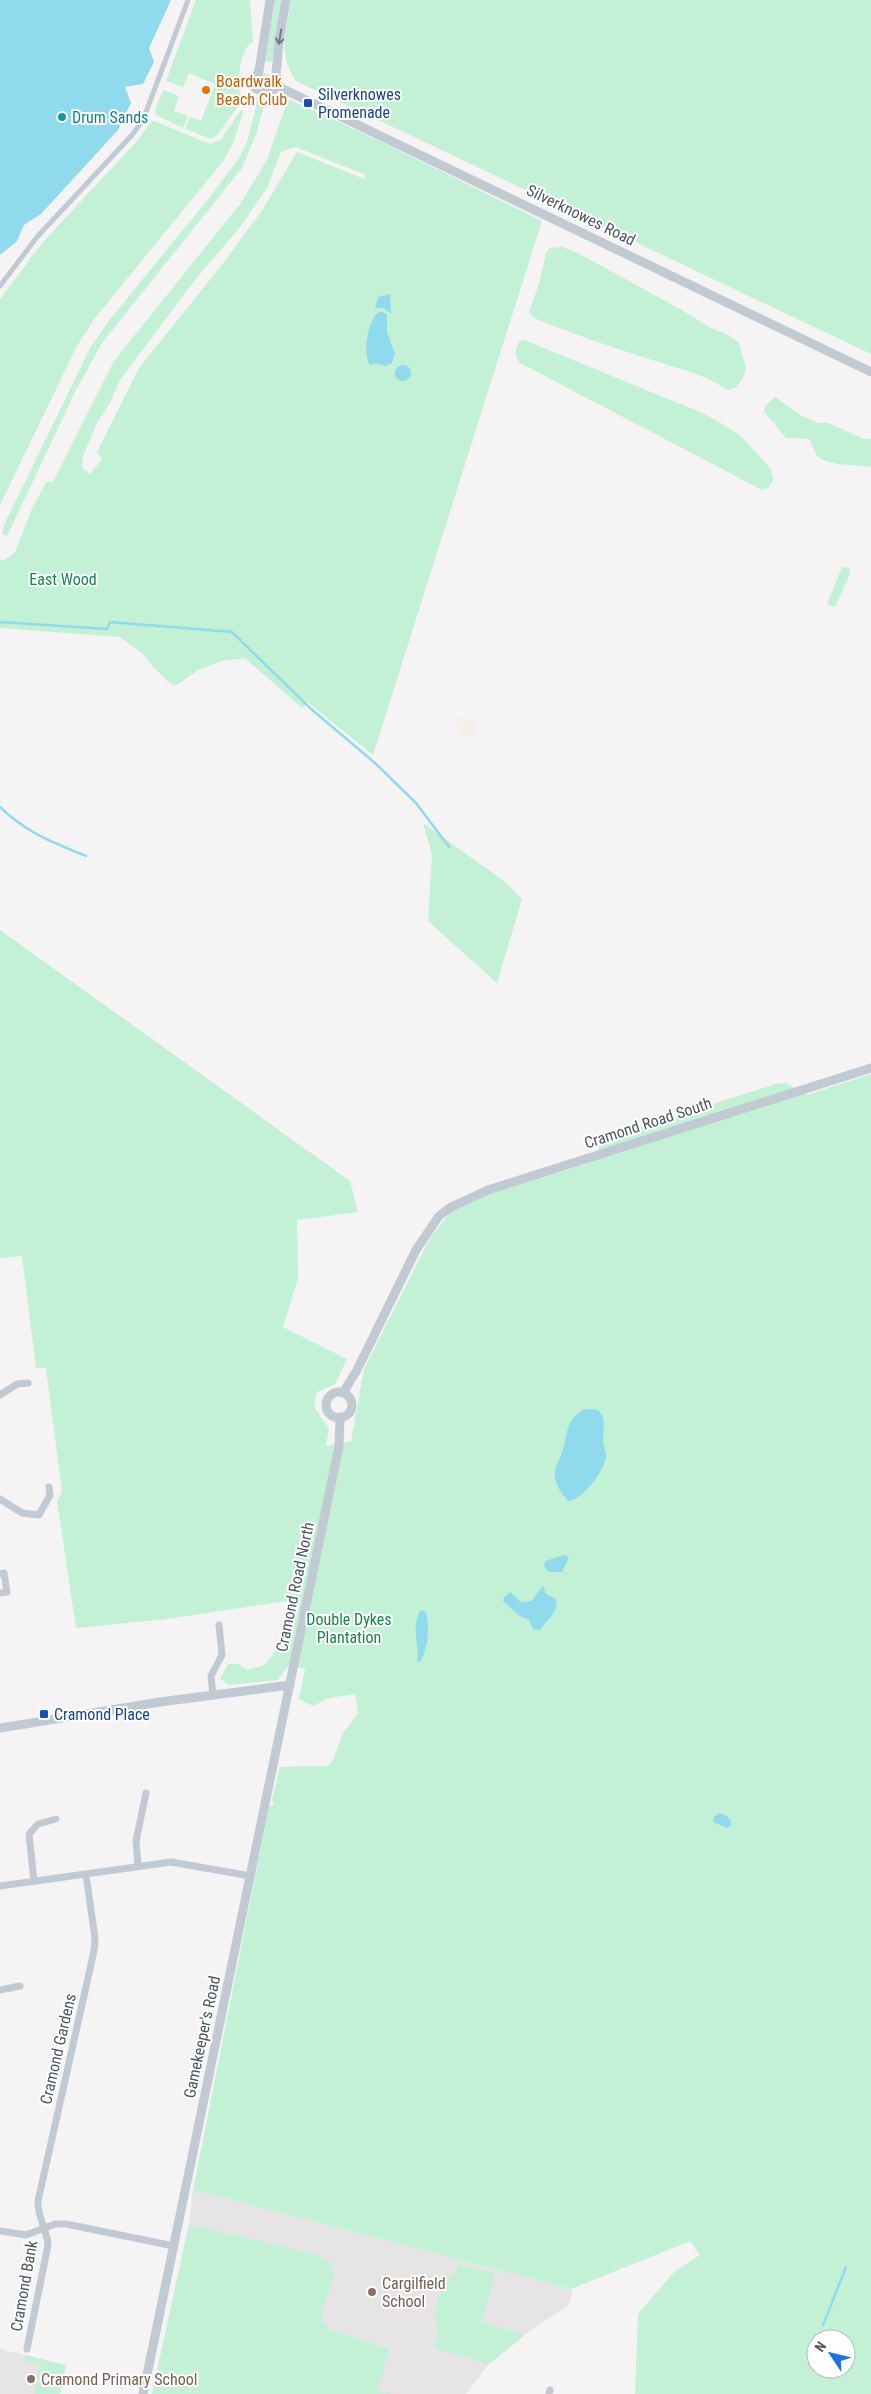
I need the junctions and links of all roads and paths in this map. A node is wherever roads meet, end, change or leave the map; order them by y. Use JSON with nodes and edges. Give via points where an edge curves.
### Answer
{"nodes":[{"id":1,"x":188,"y":0,"type":"edge"},
{"id":2,"x":270,"y":0,"type":"edge"},
{"id":3,"x":286,"y":0,"type":"edge"},
{"id":4,"x":259,"y":71,"type":"junction"},
{"id":5,"x":276,"y":74,"type":"junction"},
{"id":6,"x":277,"y":86,"type":"junction"},
{"id":7,"x":0,"y":286,"type":"edge"},
{"id":8,"x":871,"y":372,"type":"edge"},
{"id":9,"x":871,"y":1068,"type":"edge"},
{"id":10,"x":28,"y":1382,"type":"dead end"},
{"id":11,"x":343,"y":1393,"type":"junction"},
{"id":12,"x":0,"y":1395,"type":"edge"},
{"id":13,"x":340,"y":1417,"type":"junction"},
{"id":14,"x":49,"y":1487,"type":"dead end"},
{"id":15,"x":0,"y":1499,"type":"edge"},
{"id":16,"x":0,"y":1574,"type":"edge"},
{"id":17,"x":0,"y":1593,"type":"edge"},
{"id":18,"x":219,"y":1625,"type":"dead end"},
{"id":19,"x":290,"y":1686,"type":"junction"},
{"id":20,"x":213,"y":1695,"type":"junction"},
{"id":21,"x":0,"y":1728,"type":"edge"},
{"id":22,"x":146,"y":1793,"type":"dead end"},
{"id":23,"x":56,"y":1819,"type":"dead end"},
{"id":24,"x":138,"y":1866,"type":"junction"},
{"id":25,"x":86,"y":1875,"type":"junction"},
{"id":26,"x":251,"y":1876,"type":"junction"},
{"id":27,"x":34,"y":1881,"type":"junction"},
{"id":28,"x":0,"y":1886,"type":"edge"},
{"id":29,"x":20,"y":1986,"type":"dead end"},
{"id":30,"x":0,"y":1990,"type":"edge"},
{"id":31,"x":46,"y":2228,"type":"junction"},
{"id":32,"x":0,"y":2232,"type":"edge"},
{"id":33,"x":174,"y":2246,"type":"junction"},
{"id":34,"x":27,"y":2349,"type":"dead end"},
{"id":35,"x":143,"y":2394,"type":"edge"}],
"edges":[{"from":1,"to":7,"type":"street","via":[[143,120],[132,136],[37,237]]},
{"from":2,"to":4,"type":"street"},
{"from":3,"to":5,"type":"street","one_way":true},
{"from":4,"to":5,"type":"street","via":[[266,69]]},
{"from":4,"to":6,"type":"street","via":[[254,81],[258,91],[268,93]]},
{"from":5,"to":6,"type":"street"},
{"from":6,"to":8,"type":"street","name":"Silverknowes Road"},
{"from":9,"to":11,"type":"street","name":"Cramond Road South","via":[[488,1190],[456,1204],[439,1216],[416,1250]]},
{"from":10,"to":12,"type":"street","via":[[17,1384]]},
{"from":11,"to":13,"type":"street","via":[[349,1396],[352,1408]]},
{"from":11,"to":13,"type":"street","via":[[331,1395],[327,1404],[330,1413]]},
{"from":13,"to":19,"type":"street","name":"Cramond Road North","via":[[339,1446]]},
{"from":14,"to":15,"type":"street","via":[[50,1495],[39,1514],[22,1514]]},
{"from":16,"to":17,"type":"street","via":[[4,1573],[7,1592]]},
{"from":18,"to":20,"type":"street","via":[[222,1655],[211,1676]]},
{"from":19,"to":20,"type":"street"},
{"from":19,"to":26,"type":"street","name":"Gamekeeper's Road"},
{"from":20,"to":21,"type":"street"},
{"from":22,"to":24,"type":"street","via":[[136,1841]]},
{"from":23,"to":27,"type":"street","via":[[38,1824],[29,1834]]},
{"from":24,"to":25,"type":"street"},
{"from":24,"to":26,"type":"street","via":[[182,1862]]},
{"from":25,"to":27,"type":"street"},
{"from":25,"to":31,"type":"street","name":"Cramond Gardens","via":[[94,1950],[38,2201],[39,2216]]},
{"from":26,"to":33,"type":"street","name":"Gamekeeper's Road"},
{"from":27,"to":28,"type":"street"},
{"from":29,"to":30,"type":"street"},
{"from":31,"to":32,"type":"street","via":[[26,2235]]},
{"from":31,"to":33,"type":"street","via":[[66,2224]]},
{"from":31,"to":34,"type":"street","name":"Cramond Bank","via":[[48,2245]]},
{"from":33,"to":35,"type":"street","name":"Gamekeeper's Road"}]}
